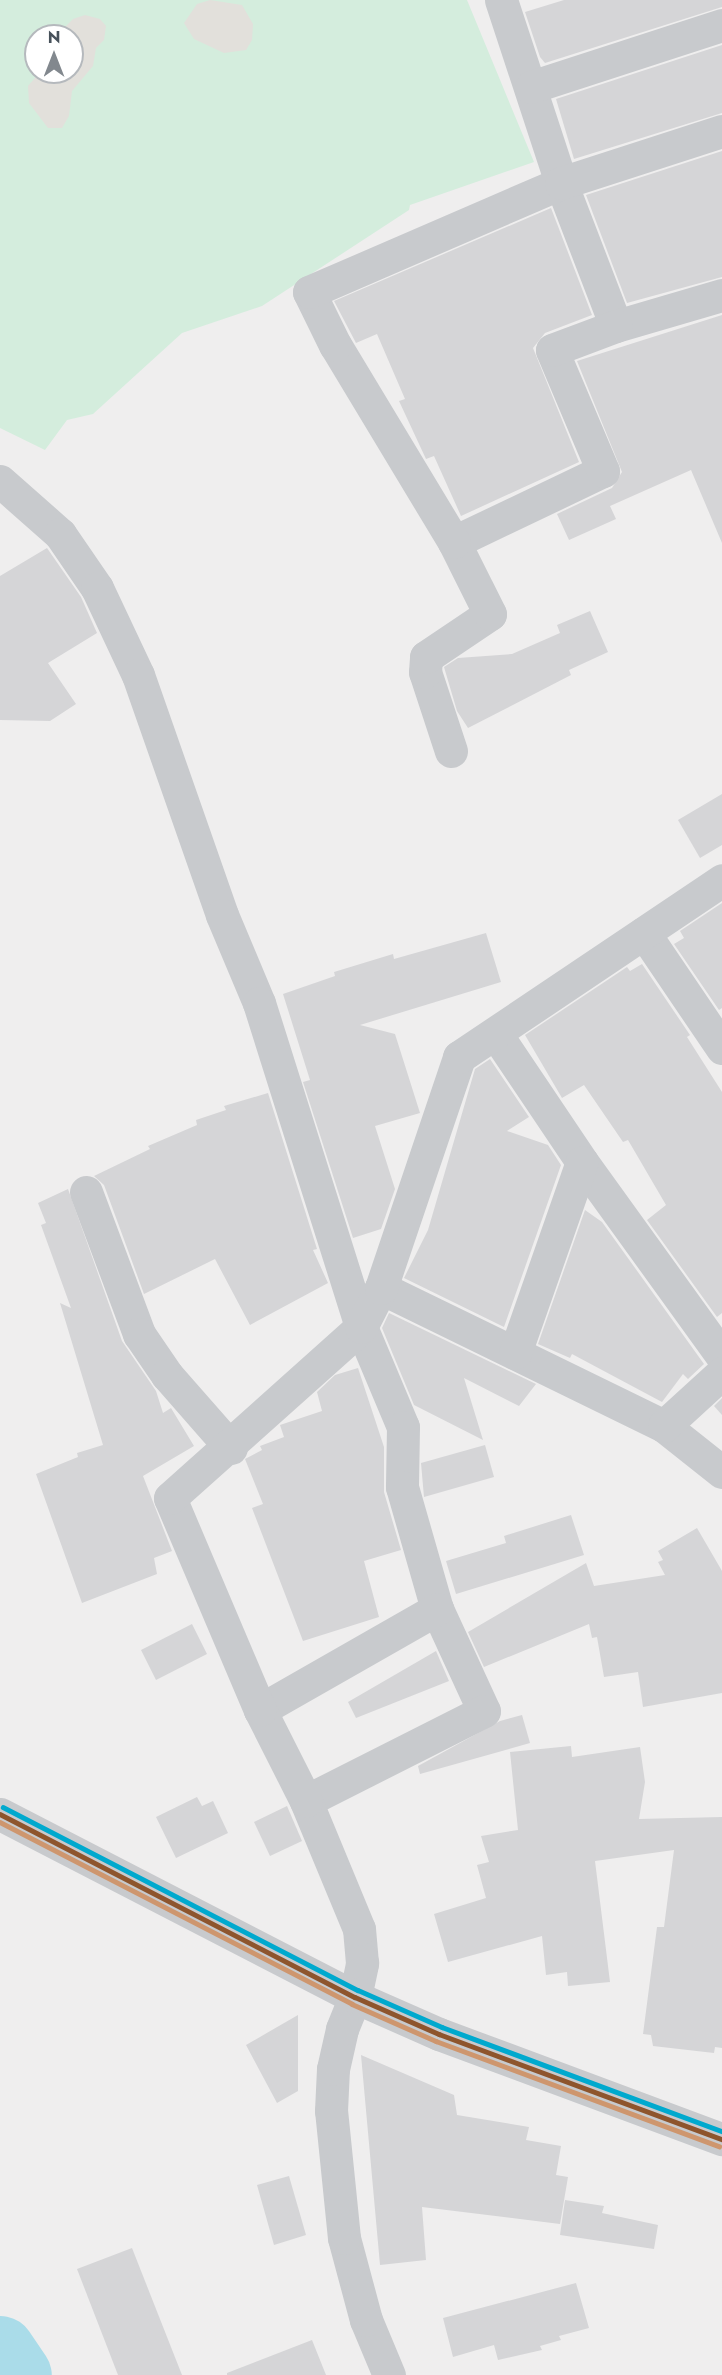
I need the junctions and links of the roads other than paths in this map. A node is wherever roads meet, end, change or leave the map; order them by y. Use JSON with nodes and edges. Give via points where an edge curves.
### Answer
{"nodes":[{"id":1,"x":501,"y":0,"type":"edge"},
{"id":2,"x":722,"y":25,"type":"edge"},
{"id":3,"x":531,"y":87,"type":"junction"},
{"id":4,"x":722,"y":131,"type":"edge"},
{"id":5,"x":561,"y":183,"type":"junction"},
{"id":6,"x":722,"y":295,"type":"edge"},
{"id":7,"x":616,"y":326,"type":"junction"},
{"id":8,"x":0,"y":480,"type":"edge"},
{"id":9,"x":454,"y":542,"type":"junction"},
{"id":10,"x":451,"y":751,"type":"dead end"},
{"id":11,"x":722,"y":880,"type":"edge"},
{"id":12,"x":644,"y":933,"type":"junction"},
{"id":13,"x":496,"y":1034,"type":"junction"},
{"id":14,"x":722,"y":1048,"type":"edge"},
{"id":15,"x":582,"y":1162,"type":"junction"},
{"id":16,"x":86,"y":1192,"type":"dead end"},
{"id":17,"x":381,"y":1288,"type":"junction"},
{"id":18,"x":361,"y":1327,"type":"junction"},
{"id":19,"x":514,"y":1353,"type":"junction"},
{"id":20,"x":722,"y":1356,"type":"edge"},
{"id":21,"x":722,"y":1372,"type":"edge"},
{"id":22,"x":664,"y":1426,"type":"junction"},
{"id":23,"x":231,"y":1448,"type":"junction"},
{"id":24,"x":722,"y":1472,"type":"edge"},
{"id":25,"x":437,"y":1609,"type":"junction"},
{"id":26,"x":260,"y":1710,"type":"junction"},
{"id":27,"x":306,"y":1802,"type":"junction"},
{"id":28,"x":0,"y":1814,"type":"edge"},
{"id":29,"x":356,"y":1997,"type":"junction"},
{"id":30,"x":722,"y":2139,"type":"edge"},
{"id":31,"x":389,"y":2375,"type":"edge"}],
"edges":[{"from":1,"to":3,"type":"street"},
{"from":2,"to":3,"type":"street"},
{"from":3,"to":5,"type":"street"},
{"from":4,"to":5,"type":"street"},
{"from":5,"to":7,"type":"street"},
{"from":5,"to":9,"type":"street","via":[[309,291],[335,345]]},
{"from":6,"to":7,"type":"street"},
{"from":7,"to":9,"type":"street","via":[[552,350],[603,471]]},
{"from":8,"to":18,"type":"street","via":[[60,534],[97,588],[138,675],[222,915],[259,1003]]},
{"from":9,"to":10,"type":"street","via":[[490,614],[426,657],[425,672]]},
{"from":11,"to":12,"type":"street"},
{"from":12,"to":13,"type":"street"},
{"from":12,"to":14,"type":"street"},
{"from":13,"to":15,"type":"street"},
{"from":13,"to":17,"type":"street","via":[[459,1057]]},
{"from":15,"to":19,"type":"street"},
{"from":15,"to":20,"type":"street"},
{"from":16,"to":23,"type":"street","via":[[139,1334],[167,1375]]},
{"from":17,"to":18,"type":"street"},
{"from":17,"to":19,"type":"street"},
{"from":18,"to":23,"type":"street"},
{"from":18,"to":25,"type":"street","via":[[403,1427],[402,1487]]},
{"from":19,"to":22,"type":"street"},
{"from":21,"to":22,"type":"street"},
{"from":22,"to":24,"type":"street"},
{"from":23,"to":26,"type":"street","via":[[170,1498]]},
{"from":25,"to":26,"type":"street"},
{"from":25,"to":27,"type":"street","via":[[484,1711]]},
{"from":26,"to":27,"type":"street"},
{"from":27,"to":29,"type":"street","via":[[358,1929],[362,1963]]},
{"from":28,"to":29,"type":"street"},
{"from":29,"to":30,"type":"street","via":[[439,2034]]},
{"from":29,"to":31,"type":"street","via":[[342,2029],[333,2069],[331,2111],[344,2238],[366,2320]]}]}
